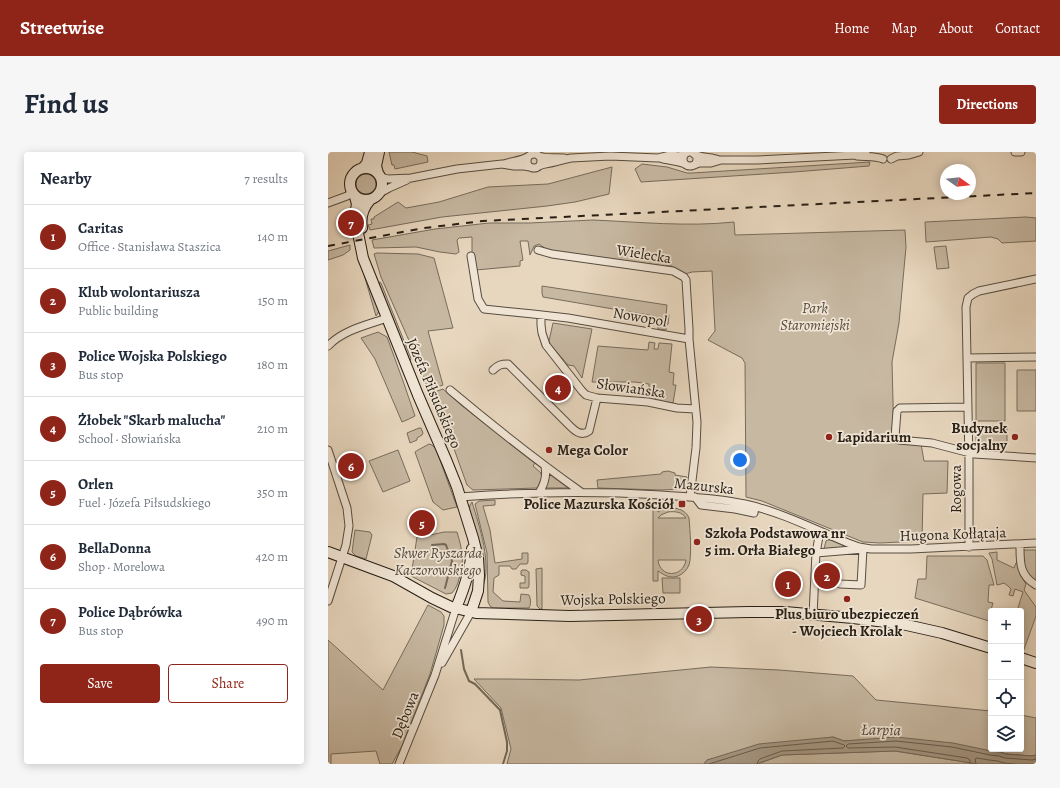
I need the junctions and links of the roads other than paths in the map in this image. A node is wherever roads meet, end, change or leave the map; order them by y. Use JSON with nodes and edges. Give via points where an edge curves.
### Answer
{"nodes":[{"id":1,"x":370,"y":152,"type":"edge"},
{"id":2,"x":379,"y":152,"type":"edge"},
{"id":3,"x":866,"y":152,"type":"edge"},
{"id":4,"x":894,"y":152,"type":"edge"},
{"id":5,"x":919,"y":152,"type":"edge"},
{"id":6,"x":1016,"y":152,"type":"edge"},
{"id":7,"x":1021,"y":152,"type":"edge"},
{"id":8,"x":690,"y":153,"type":"edge"},
{"id":9,"x":534,"y":155,"type":"edge"},
{"id":10,"x":855,"y":155,"type":"junction"},
{"id":11,"x":882,"y":156,"type":"edge"},
{"id":12,"x":658,"y":158,"type":"junction"},
{"id":13,"x":566,"y":159,"type":"junction"},
{"id":14,"x":721,"y":160,"type":"junction"},
{"id":15,"x":891,"y":160,"type":"junction"},
{"id":16,"x":502,"y":164,"type":"junction"},
{"id":17,"x":685,"y":164,"type":"junction"},
{"id":18,"x":694,"y":165,"type":"junction"},
{"id":19,"x":539,"y":166,"type":"junction"},
{"id":20,"x":530,"y":167,"type":"junction"},
{"id":21,"x":363,"y":168,"type":"junction"},
{"id":22,"x":379,"y":174,"type":"junction"},
{"id":23,"x":411,"y":178,"type":"junction"},
{"id":24,"x":380,"y":193,"type":"junction"},
{"id":25,"x":354,"y":195,"type":"junction"},
{"id":26,"x":370,"y":200,"type":"junction"},
{"id":27,"x":328,"y":203,"type":"edge"},
{"id":28,"x":538,"y":250,"type":"dead end"},
{"id":29,"x":471,"y":256,"type":"dead end"},
{"id":30,"x":370,"y":277,"type":"junction"},
{"id":31,"x":1036,"y":279,"type":"edge"},
{"id":32,"x":541,"y":315,"type":"junction"},
{"id":33,"x":387,"y":318,"type":"junction"},
{"id":34,"x":688,"y":339,"type":"junction"},
{"id":35,"x":328,"y":346,"type":"edge"},
{"id":36,"x":1036,"y":357,"type":"edge"},
{"id":37,"x":967,"y":358,"type":"junction"},
{"id":38,"x":493,"y":370,"type":"dead end"},
{"id":39,"x":450,"y":390,"type":"dead end"},
{"id":40,"x":597,"y":398,"type":"junction"},
{"id":41,"x":968,"y":407,"type":"junction"},
{"id":42,"x":695,"y":409,"type":"junction"},
{"id":43,"x":328,"y":450,"type":"edge"},
{"id":44,"x":968,"y":453,"type":"junction"},
{"id":45,"x":1036,"y":458,"type":"edge"},
{"id":46,"x":545,"y":467,"type":"junction"},
{"id":47,"x":581,"y":492,"type":"junction"},
{"id":48,"x":539,"y":493,"type":"junction"},
{"id":49,"x":460,"y":497,"type":"junction"},
{"id":50,"x":693,"y":497,"type":"junction"},
{"id":51,"x":468,"y":522,"type":"junction"},
{"id":52,"x":820,"y":531,"type":"junction"},
{"id":53,"x":1020,"y":544,"type":"junction"},
{"id":54,"x":1036,"y":544,"type":"edge"},
{"id":55,"x":969,"y":547,"type":"junction"},
{"id":56,"x":867,"y":549,"type":"junction"},
{"id":57,"x":328,"y":552,"type":"edge"},
{"id":58,"x":816,"y":554,"type":"junction"},
{"id":59,"x":342,"y":557,"type":"junction"},
{"id":60,"x":840,"y":584,"type":"dead end"},
{"id":61,"x":1036,"y":585,"type":"edge"},
{"id":62,"x":464,"y":586,"type":"junction"},
{"id":63,"x":478,"y":591,"type":"junction"},
{"id":64,"x":432,"y":598,"type":"junction"},
{"id":65,"x":328,"y":601,"type":"edge"},
{"id":66,"x":456,"y":608,"type":"junction"},
{"id":67,"x":472,"y":612,"type":"junction"},
{"id":68,"x":492,"y":614,"type":"junction"},
{"id":69,"x":813,"y":614,"type":"junction"},
{"id":70,"x":988,"y":647,"type":"edge"},
{"id":71,"x":1024,"y":659,"type":"edge"},
{"id":72,"x":1036,"y":663,"type":"edge"},
{"id":73,"x":435,"y":675,"type":"junction"},
{"id":74,"x":399,"y":764,"type":"edge"}],
"edges":[{"from":1,"to":21,"type":"street","name":"Józefa Piłsudskiego"},
{"from":2,"to":22,"type":"street","via":[[376,166]]},
{"from":3,"to":10,"type":"street"},
{"from":4,"to":15,"type":"street"},
{"from":5,"to":15,"type":"street","via":[[897,156]]},
{"from":6,"to":7,"type":"street"},
{"from":8,"to":12,"type":"street"},
{"from":8,"to":14,"type":"street"},
{"from":8,"to":17,"type":"street","via":[[683,159]]},
{"from":8,"to":18,"type":"street","via":[[697,160]]},
{"from":9,"to":13,"type":"street"},
{"from":9,"to":16,"type":"street"},
{"from":9,"to":19,"type":"street","via":[[541,162]]},
{"from":9,"to":20,"type":"street","via":[[527,162]]},
{"from":10,"to":11,"type":"street"},
{"from":10,"to":14,"type":"street"},
{"from":11,"to":15,"type":"street","via":[[888,161]]},
{"from":12,"to":13,"type":"street","via":[[610,156]]},
{"from":12,"to":17,"type":"street"},
{"from":13,"to":19,"type":"street"},
{"from":14,"to":18,"type":"street"},
{"from":16,"to":20,"type":"street"},
{"from":16,"to":23,"type":"street"},
{"from":17,"to":18,"type":"street"},
{"from":19,"to":20,"type":"street","via":[[535,169]]},
{"from":21,"to":22,"type":"street"},
{"from":21,"to":25,"type":"street","name":"Józefa Piłsudskiego","via":[[352,176],[350,184]]},
{"from":22,"to":23,"type":"street","via":[[389,179]]},
{"from":22,"to":24,"type":"street","via":[[383,184]]},
{"from":23,"to":24,"type":"street"},
{"from":24,"to":26,"type":"street"},
{"from":25,"to":26,"type":"street","via":[[362,200]]},
{"from":25,"to":27,"type":"street"},
{"from":25,"to":30,"type":"street","name":"Józefa Piłsudskiego","via":[[357,204],[356,226]]},
{"from":26,"to":30,"type":"street","name":"Józefa Piłsudskiego","via":[[364,207],[362,222]]},
{"from":28,"to":34,"type":"street","name":"Wielecka","via":[[680,274],[686,282]]},
{"from":29,"to":32,"type":"street","name":"Nowopol","via":[[478,299],[484,309]]},
{"from":30,"to":33,"type":"street","name":"Józefa Piłsudskiego"},
{"from":31,"to":37,"type":"street","name":"Rogowa","via":[[979,291],[968,298]]},
{"from":32,"to":34,"type":"street","name":"Nowopol"},
{"from":32,"to":40,"type":"street","name":"Słowiańska","via":[[540,326],[546,345],[582,391]]},
{"from":33,"to":35,"type":"street","via":[[344,334]]},
{"from":33,"to":49,"type":"street","name":"Józefa Piłsudskiego"},
{"from":34,"to":42,"type":"street"},
{"from":36,"to":37,"type":"street"},
{"from":37,"to":41,"type":"street","name":"Rogowa"},
{"from":38,"to":40,"type":"street","via":[[497,366],[508,364],[580,433],[585,434],[589,431]]},
{"from":39,"to":46,"type":"street"},
{"from":40,"to":42,"type":"street","name":"Słowiańska"},
{"from":41,"to":44,"type":"street","name":"Rogowa"},
{"from":41,"to":44,"type":"street","via":[[900,408],[895,434],[897,439],[932,443]]},
{"from":42,"to":50,"type":"street"},
{"from":43,"to":59,"type":"street","via":[[348,515],[346,545]]},
{"from":44,"to":45,"type":"street"},
{"from":44,"to":55,"type":"street","name":"Rogowa"},
{"from":46,"to":47,"type":"street"},
{"from":46,"to":48,"type":"street","via":[[544,485]]},
{"from":47,"to":48,"type":"street","name":"Mazurska"},
{"from":47,"to":50,"type":"street","name":"Mazurska"},
{"from":48,"to":49,"type":"street","name":"Mazurska"},
{"from":49,"to":51,"type":"street","name":"Józefa Piłsudskiego"},
{"from":50,"to":52,"type":"street","via":[[701,505],[755,510],[785,516]]},
{"from":51,"to":62,"type":"street","name":"Józefa Piłsudskiego","via":[[472,555]]},
{"from":51,"to":63,"type":"street","name":"Józefa Piłsudskiego","via":[[478,558]]},
{"from":52,"to":56,"type":"street","name":"Hugona Kołłątaja"},
{"from":52,"to":58,"type":"street"},
{"from":53,"to":54,"type":"street","name":"Hugona Kołłątaja"},
{"from":53,"to":55,"type":"street","name":"Hugona Kołłątaja"},
{"from":53,"to":61,"type":"street","via":[[1022,570]]},
{"from":55,"to":56,"type":"street","name":"Hugona Kołłątaja"},
{"from":56,"to":58,"type":"street","name":"Hugona Kołłątaja"},
{"from":56,"to":60,"type":"street","via":[[861,585]]},
{"from":57,"to":59,"type":"street","name":"Wojska Polskiego"},
{"from":58,"to":69,"type":"street"},
{"from":59,"to":64,"type":"street","name":"Wojska Polskiego","via":[[393,576]]},
{"from":59,"to":65,"type":"street"},
{"from":62,"to":64,"type":"street","name":"Józefa Piłsudskiego","via":[[452,599]]},
{"from":62,"to":66,"type":"street","name":"Józefa Piłsudskiego"},
{"from":63,"to":67,"type":"street","name":"Józefa Piłsudskiego"},
{"from":63,"to":68,"type":"street","name":"Józefa Piłsudskiego","via":[[481,604]]},
{"from":64,"to":66,"type":"street","name":"Wojska Polskiego"},
{"from":66,"to":67,"type":"street","name":"Wojska Polskiego"},
{"from":66,"to":73,"type":"street","name":"Dębowa"},
{"from":67,"to":68,"type":"street","name":"Wojska Polskiego"},
{"from":67,"to":73,"type":"street","name":"Dębowa"},
{"from":68,"to":69,"type":"street","name":"Wojska Polskiego"},
{"from":69,"to":70,"type":"street","name":"Wojska Polskiego","via":[[902,624]]},
{"from":71,"to":72,"type":"street"},
{"from":73,"to":74,"type":"street","name":"Dębowa"}]}
